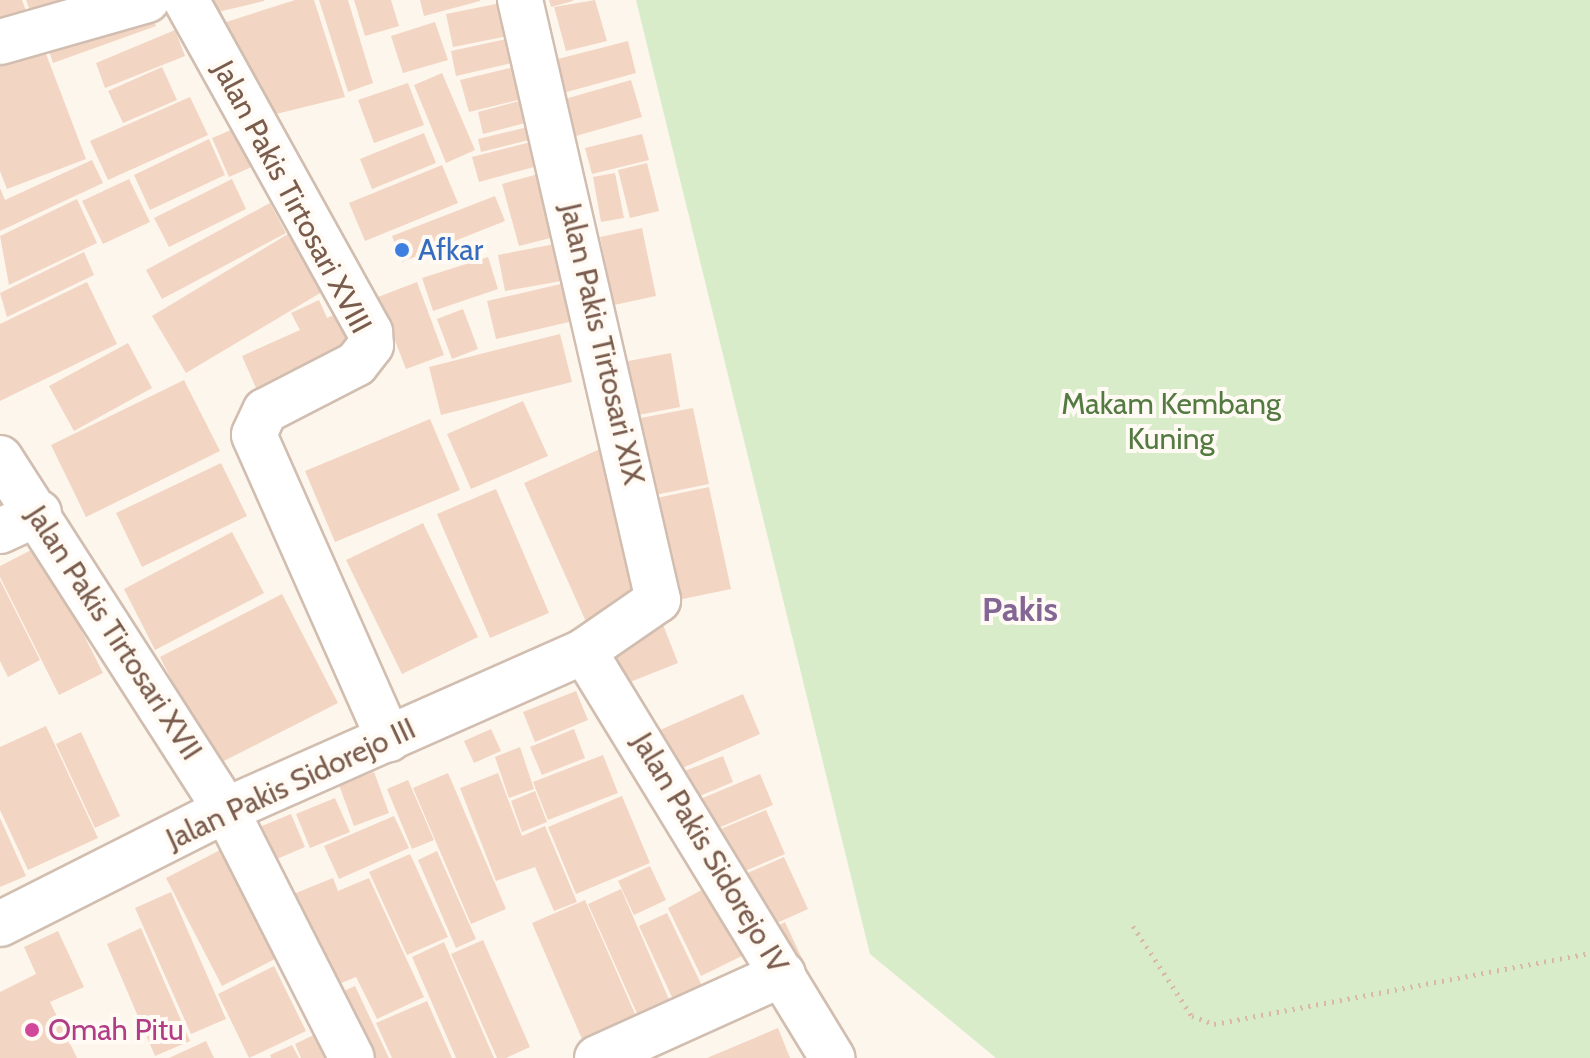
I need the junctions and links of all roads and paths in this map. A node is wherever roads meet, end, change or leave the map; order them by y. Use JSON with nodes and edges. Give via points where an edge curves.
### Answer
{"nodes":[{"id":1,"x":147,"y":0,"type":"edge"},
{"id":2,"x":186,"y":0,"type":"edge"},
{"id":3,"x":520,"y":0,"type":"edge"},
{"id":4,"x":0,"y":42,"type":"edge"},
{"id":5,"x":0,"y":458,"type":"edge"},
{"id":6,"x":39,"y":513,"type":"junction"},
{"id":7,"x":0,"y":531,"type":"edge"},
{"id":8,"x":584,"y":651,"type":"junction"},
{"id":9,"x":389,"y":739,"type":"junction"},
{"id":10,"x":226,"y":810,"type":"junction"},
{"id":11,"x":0,"y":924,"type":"edge"},
{"id":12,"x":1133,"y":926,"type":"dead end"},
{"id":13,"x":1590,"y":953,"type":"edge"},
{"id":14,"x":783,"y":974,"type":"junction"},
{"id":15,"x":352,"y":1058,"type":"edge"},
{"id":16,"x":597,"y":1058,"type":"edge"},
{"id":17,"x":832,"y":1058,"type":"edge"}],
"edges":[{"from":1,"to":4,"type":"street"},
{"from":2,"to":9,"type":"street","name":"Jalan Pakis Tirtosari XVIII","via":[[370,332],[371,345],[356,364],[258,416],[254,435]]},
{"from":3,"to":8,"type":"street","name":"Jalan Pakis Tirtosari XIX","via":[[660,595]]},
{"from":5,"to":6,"type":"street","name":"Jalan Pakis Tirtosari XVII"},
{"from":6,"to":7,"type":"street"},
{"from":6,"to":10,"type":"street","name":"Jalan Pakis Tirtosari XVII"},
{"from":8,"to":9,"type":"street","name":"Jalan Pakis Sidorejo III"},
{"from":8,"to":14,"type":"street","name":"Jalan Pakis Sidorejo IV"},
{"from":9,"to":10,"type":"street","name":"Jalan Pakis Sidorejo III"},
{"from":10,"to":11,"type":"street","name":"Jalan Pakis Sidorejo III"},
{"from":10,"to":15,"type":"street","name":"Jalan Pakis Tirtosari XVII"},
{"from":12,"to":13,"type":"path","via":[[1192,1016],[1214,1024]]},
{"from":14,"to":16,"type":"street"},
{"from":14,"to":17,"type":"street","name":"Jalan Pakis Sidorejo IV"}]}
